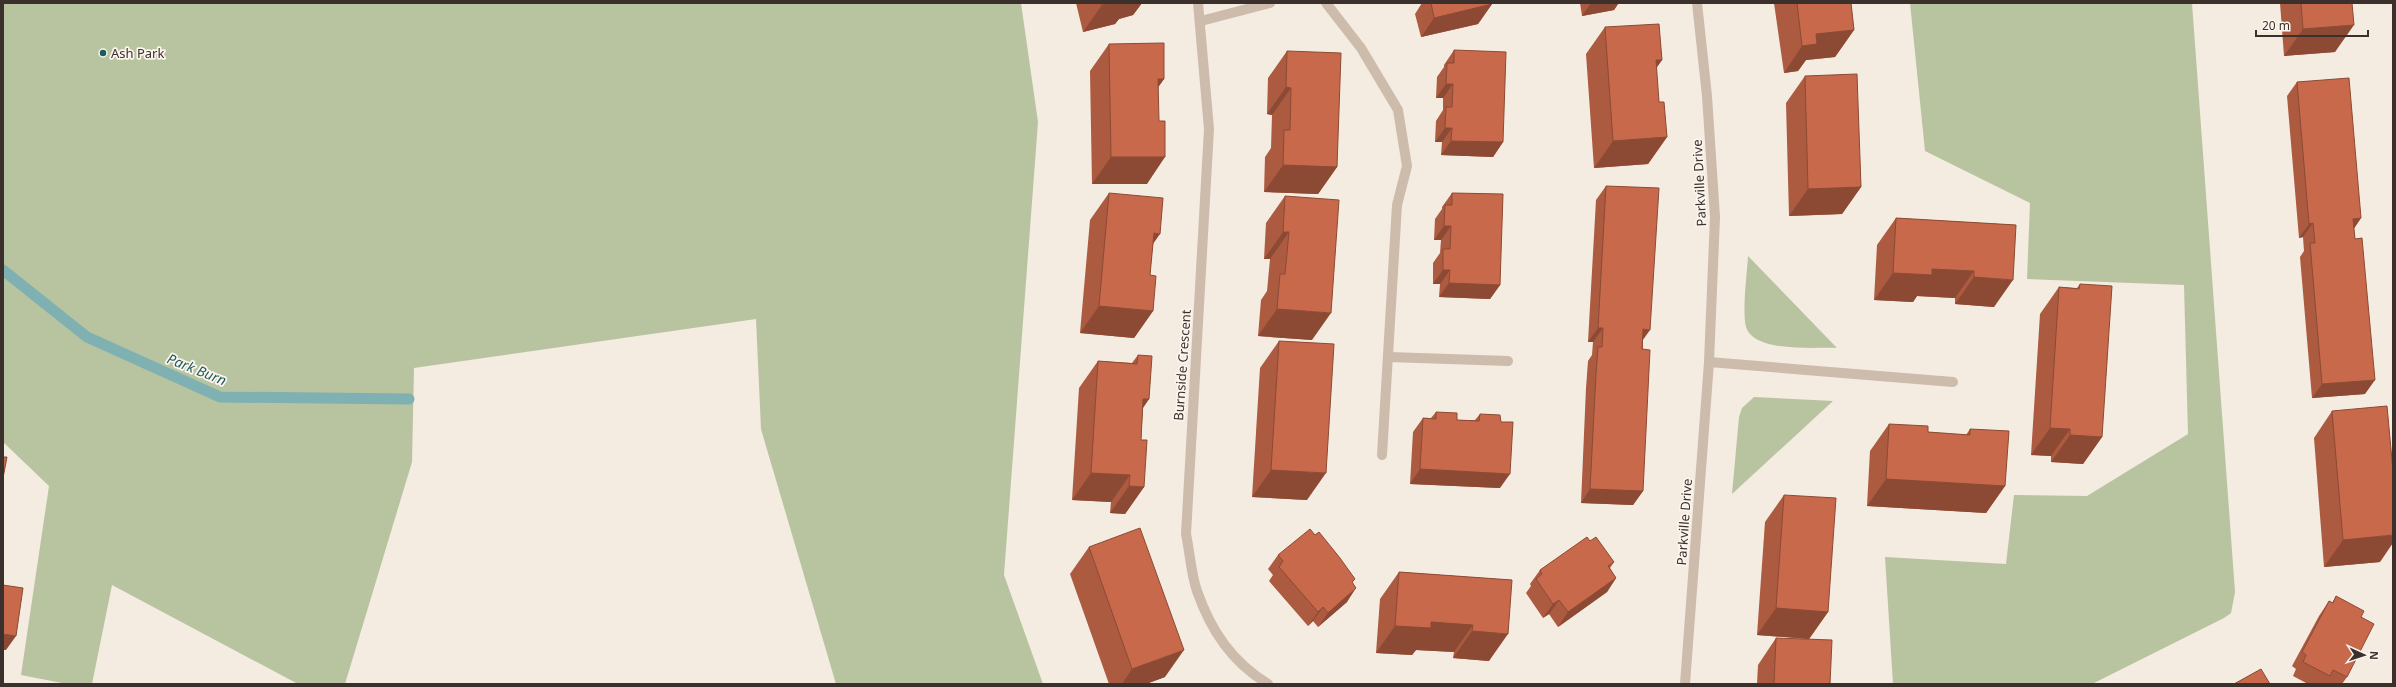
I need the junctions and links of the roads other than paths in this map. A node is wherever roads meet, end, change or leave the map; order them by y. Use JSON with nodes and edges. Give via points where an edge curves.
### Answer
{"nodes":[{"id":1,"x":1198,"y":3,"type":"edge"},
{"id":2,"x":1270,"y":3,"type":"edge"},
{"id":3,"x":1326,"y":3,"type":"edge"},
{"id":4,"x":1697,"y":3,"type":"edge"},
{"id":5,"x":1201,"y":21,"type":"junction"},
{"id":6,"x":1389,"y":357,"type":"junction"},
{"id":7,"x":1508,"y":361,"type":"dead end"},
{"id":8,"x":1709,"y":362,"type":"junction"},
{"id":9,"x":1953,"y":382,"type":"dead end"},
{"id":10,"x":1382,"y":455,"type":"dead end"},
{"id":11,"x":1268,"y":684,"type":"edge"},
{"id":12,"x":1685,"y":684,"type":"edge"}],
"edges":[{"from":1,"to":5,"type":"street","name":"Burnside Crescent"},
{"from":2,"to":5,"type":"street"},
{"from":3,"to":6,"type":"street","via":[[1361,48],[1398,110],[1407,166],[1398,204]]},
{"from":4,"to":8,"type":"street","name":"Parkville Drive","via":[[1707,96],[1715,217]]},
{"from":5,"to":11,"type":"street","name":"Burnside Crescent","via":[[1209,129],[1186,534],[1197,591],[1221,643],[1255,676]]},
{"from":6,"to":7,"type":"street"},
{"from":6,"to":10,"type":"street"},
{"from":8,"to":9,"type":"street"},
{"from":8,"to":12,"type":"street","name":"Parkville Drive"}]}
